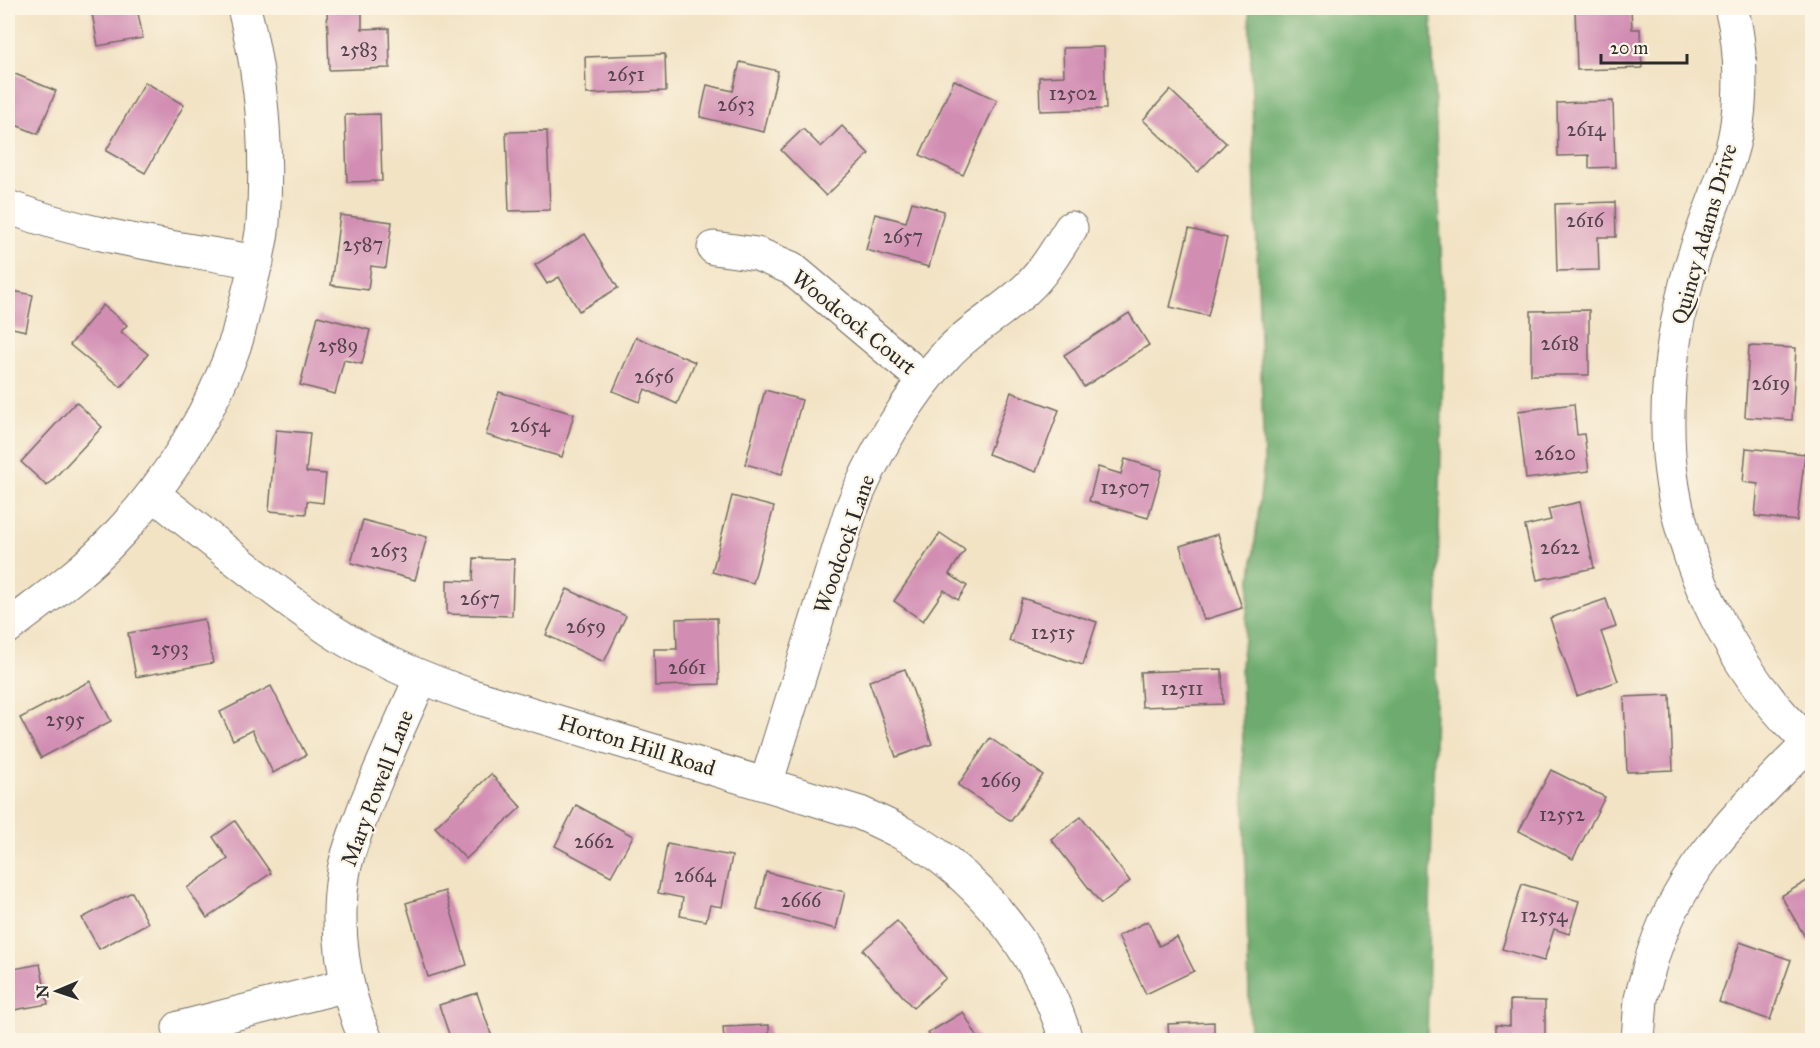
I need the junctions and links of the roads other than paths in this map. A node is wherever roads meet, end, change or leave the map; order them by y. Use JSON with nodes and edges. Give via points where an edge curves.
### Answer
{"nodes":[{"id":1,"x":244,"y":8,"type":"edge"},
{"id":2,"x":1731,"y":8,"type":"edge"},
{"id":3,"x":8,"y":207,"type":"edge"},
{"id":4,"x":1071,"y":228,"type":"dead end"},
{"id":5,"x":714,"y":248,"type":"dead end"},
{"id":6,"x":257,"y":262,"type":"junction"},
{"id":7,"x":924,"y":380,"type":"junction"},
{"id":8,"x":153,"y":494,"type":"junction"},
{"id":9,"x":8,"y":627,"type":"edge"},
{"id":10,"x":421,"y":678,"type":"junction"},
{"id":11,"x":1811,"y":743,"type":"edge"},
{"id":12,"x":766,"y":784,"type":"junction"},
{"id":13,"x":347,"y":984,"type":"junction"},
{"id":14,"x":179,"y":1028,"type":"dead end"},
{"id":15,"x":366,"y":1041,"type":"edge"},
{"id":16,"x":1066,"y":1041,"type":"edge"},
{"id":17,"x":1638,"y":1041,"type":"edge"}],
"edges":[{"from":1,"to":6,"type":"street","via":[[256,62],[265,163]]},
{"from":2,"to":11,"type":"street","name":"Quincy Adams Drive","via":[[1740,64],[1738,109],[1731,153],[1688,278],[1674,338],[1668,396],[1669,454],[1683,529],[1701,584],[1726,636],[1757,684]]},
{"from":3,"to":6,"type":"street","via":[[88,231]]},
{"from":4,"to":7,"type":"street","name":"Woodcock Lane","via":[[1026,290],[965,337]]},
{"from":5,"to":7,"type":"street","name":"Woodcock Court","via":[[757,254],[791,268]]},
{"from":6,"to":8,"type":"street","via":[[237,338],[219,382],[191,436]]},
{"from":7,"to":12,"type":"street","name":"Woodcock Lane","via":[[861,484]]},
{"from":8,"to":9,"type":"street","via":[[82,569]]},
{"from":8,"to":10,"type":"street","name":"Horton Hill Road","via":[[333,632]]},
{"from":10,"to":12,"type":"street","name":"Horton Hill Road"},
{"from":10,"to":13,"type":"street","name":"Mary Powell Lane","via":[[352,840],[341,900],[341,946]]},
{"from":11,"to":17,"type":"street","via":[[1744,809],[1702,858],[1674,902],[1655,948],[1642,997]]},
{"from":12,"to":16,"type":"street","name":"Horton Hill Road","via":[[860,813],[903,833],[943,859],[1011,927],[1037,969]]},
{"from":13,"to":14,"type":"street"},
{"from":13,"to":15,"type":"street","name":"Mary Powell Lane"}]}
